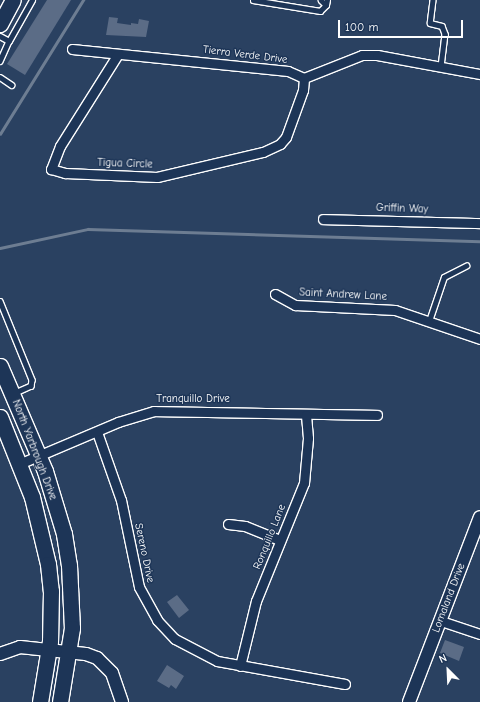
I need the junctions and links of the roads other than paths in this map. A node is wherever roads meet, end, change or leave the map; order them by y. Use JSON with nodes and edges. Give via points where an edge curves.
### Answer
{"nodes":[{"id":1,"x":13,"y":0,"type":"edge"},
{"id":2,"x":32,"y":0,"type":"edge"},
{"id":3,"x":253,"y":0,"type":"edge"},
{"id":4,"x":322,"y":0,"type":"edge"},
{"id":5,"x":434,"y":0,"type":"edge"},
{"id":6,"x":326,"y":3,"type":"edge"},
{"id":7,"x":0,"y":24,"type":"edge"},
{"id":8,"x":0,"y":36,"type":"edge"},
{"id":9,"x":8,"y":41,"type":"junction"},
{"id":10,"x":72,"y":49,"type":"dead end"},
{"id":11,"x":118,"y":54,"type":"junction"},
{"id":12,"x":0,"y":61,"type":"edge"},
{"id":13,"x":441,"y":67,"type":"junction"},
{"id":14,"x":480,"y":74,"type":"edge"},
{"id":15,"x":0,"y":77,"type":"edge"},
{"id":16,"x":304,"y":78,"type":"junction"},
{"id":17,"x":12,"y":85,"type":"dead end"},
{"id":18,"x":323,"y":219,"type":"dead end"},
{"id":19,"x":480,"y":223,"type":"edge"},
{"id":20,"x":466,"y":266,"type":"dead end"},
{"id":21,"x":275,"y":294,"type":"dead end"},
{"id":22,"x":0,"y":301,"type":"edge"},
{"id":23,"x":429,"y":321,"type":"junction"},
{"id":24,"x":480,"y":339,"type":"edge"},
{"id":25,"x":0,"y":366,"type":"edge"},
{"id":26,"x":13,"y":394,"type":"junction"},
{"id":27,"x":306,"y":415,"type":"junction"},
{"id":28,"x":377,"y":415,"type":"dead end"},
{"id":29,"x":0,"y":417,"type":"edge"},
{"id":30,"x":97,"y":432,"type":"junction"},
{"id":31,"x":38,"y":454,"type":"junction"},
{"id":32,"x":20,"y":464,"type":"junction"},
{"id":33,"x":480,"y":517,"type":"edge"},
{"id":34,"x":228,"y":524,"type":"dead end"},
{"id":35,"x":280,"y":540,"type":"junction"},
{"id":36,"x":441,"y":621,"type":"junction"},
{"id":37,"x":480,"y":634,"type":"edge"},
{"id":38,"x":49,"y":649,"type":"junction"},
{"id":39,"x":69,"y":652,"type":"junction"},
{"id":40,"x":0,"y":654,"type":"edge"},
{"id":41,"x":240,"y":666,"type":"junction"},
{"id":42,"x":345,"y":684,"type":"dead end"},
{"id":43,"x":40,"y":702,"type":"edge"},
{"id":44,"x":60,"y":702,"type":"edge"},
{"id":45,"x":122,"y":702,"type":"edge"},
{"id":46,"x":409,"y":702,"type":"edge"}],
"edges":[{"from":1,"to":7,"type":"main road"},
{"from":2,"to":9,"type":"lane"},
{"from":3,"to":6,"type":"lane","via":[[316,11]]},
{"from":4,"to":6,"type":"lane"},
{"from":5,"to":13,"type":"lane","via":[[430,23],[442,26],[445,34]]},
{"from":8,"to":9,"type":"lane"},
{"from":9,"to":12,"type":"lane"},
{"from":10,"to":11,"type":"street","name":"Tierra Verde Drive"},
{"from":11,"to":16,"type":"street","name":"Tierra Verde Drive","via":[[288,71]]},
{"from":11,"to":16,"type":"street","name":"Tigua Circle","via":[[60,146],[52,169],[65,174],[157,177],[263,152],[280,144],[286,137],[303,90]]},
{"from":13,"to":14,"type":"street"},
{"from":13,"to":16,"type":"street","via":[[377,55],[362,55]]},
{"from":15,"to":17,"type":"lane"},
{"from":18,"to":19,"type":"street","name":"Griffin Way"},
{"from":20,"to":23,"type":"lane","via":[[444,276]]},
{"from":21,"to":23,"type":"street","name":"Saint Andrew Lane","via":[[295,305],[395,310]]},
{"from":22,"to":26,"type":"lane","via":[[32,380],[31,386]]},
{"from":23,"to":24,"type":"street","name":"Saint Andrew Lane"},
{"from":25,"to":26,"type":"main road","name":"North Yarbrough Drive"},
{"from":26,"to":31,"type":"main road","name":"North Yarbrough Drive"},
{"from":27,"to":28,"type":"street","name":"Tranquillo Drive"},
{"from":27,"to":30,"type":"street","name":"Tranquillo Drive","via":[[154,411],[142,413]]},
{"from":27,"to":35,"type":"street","name":"Ronquillo Lane","via":[[308,438],[304,483]]},
{"from":29,"to":32,"type":"main road","name":"North Yarbrough Drive"},
{"from":30,"to":31,"type":"street","name":"Tranquillo Drive"},
{"from":30,"to":41,"type":"street","name":"Sereno Drive","via":[[121,500],[135,571],[147,605],[175,639],[217,661]]},
{"from":31,"to":32,"type":"street","name":"Tranquillo Drive"},
{"from":31,"to":39,"type":"main road","name":"North Yarbrough Drive","via":[[55,501],[69,565],[72,628]]},
{"from":32,"to":38,"type":"main road","name":"North Yarbrough Drive","via":[[32,497],[48,564],[51,591]]},
{"from":33,"to":36,"type":"street","name":"Lomaland Drive"},
{"from":34,"to":35,"type":"street","via":[[245,526]]},
{"from":35,"to":41,"type":"street","name":"Ronquillo Lane","via":[[256,601]]},
{"from":36,"to":37,"type":"street"},
{"from":36,"to":46,"type":"street","name":"Lomaland Drive"},
{"from":38,"to":39,"type":"street"},
{"from":38,"to":40,"type":"street","via":[[20,647]]},
{"from":38,"to":43,"type":"main road","name":"North Yarbrough Drive"},
{"from":39,"to":44,"type":"main road","name":"North Yarbrough Drive"},
{"from":39,"to":45,"type":"street","via":[[86,654],[106,666],[112,673]]},
{"from":41,"to":42,"type":"street","name":"Sereno Drive"}]}
